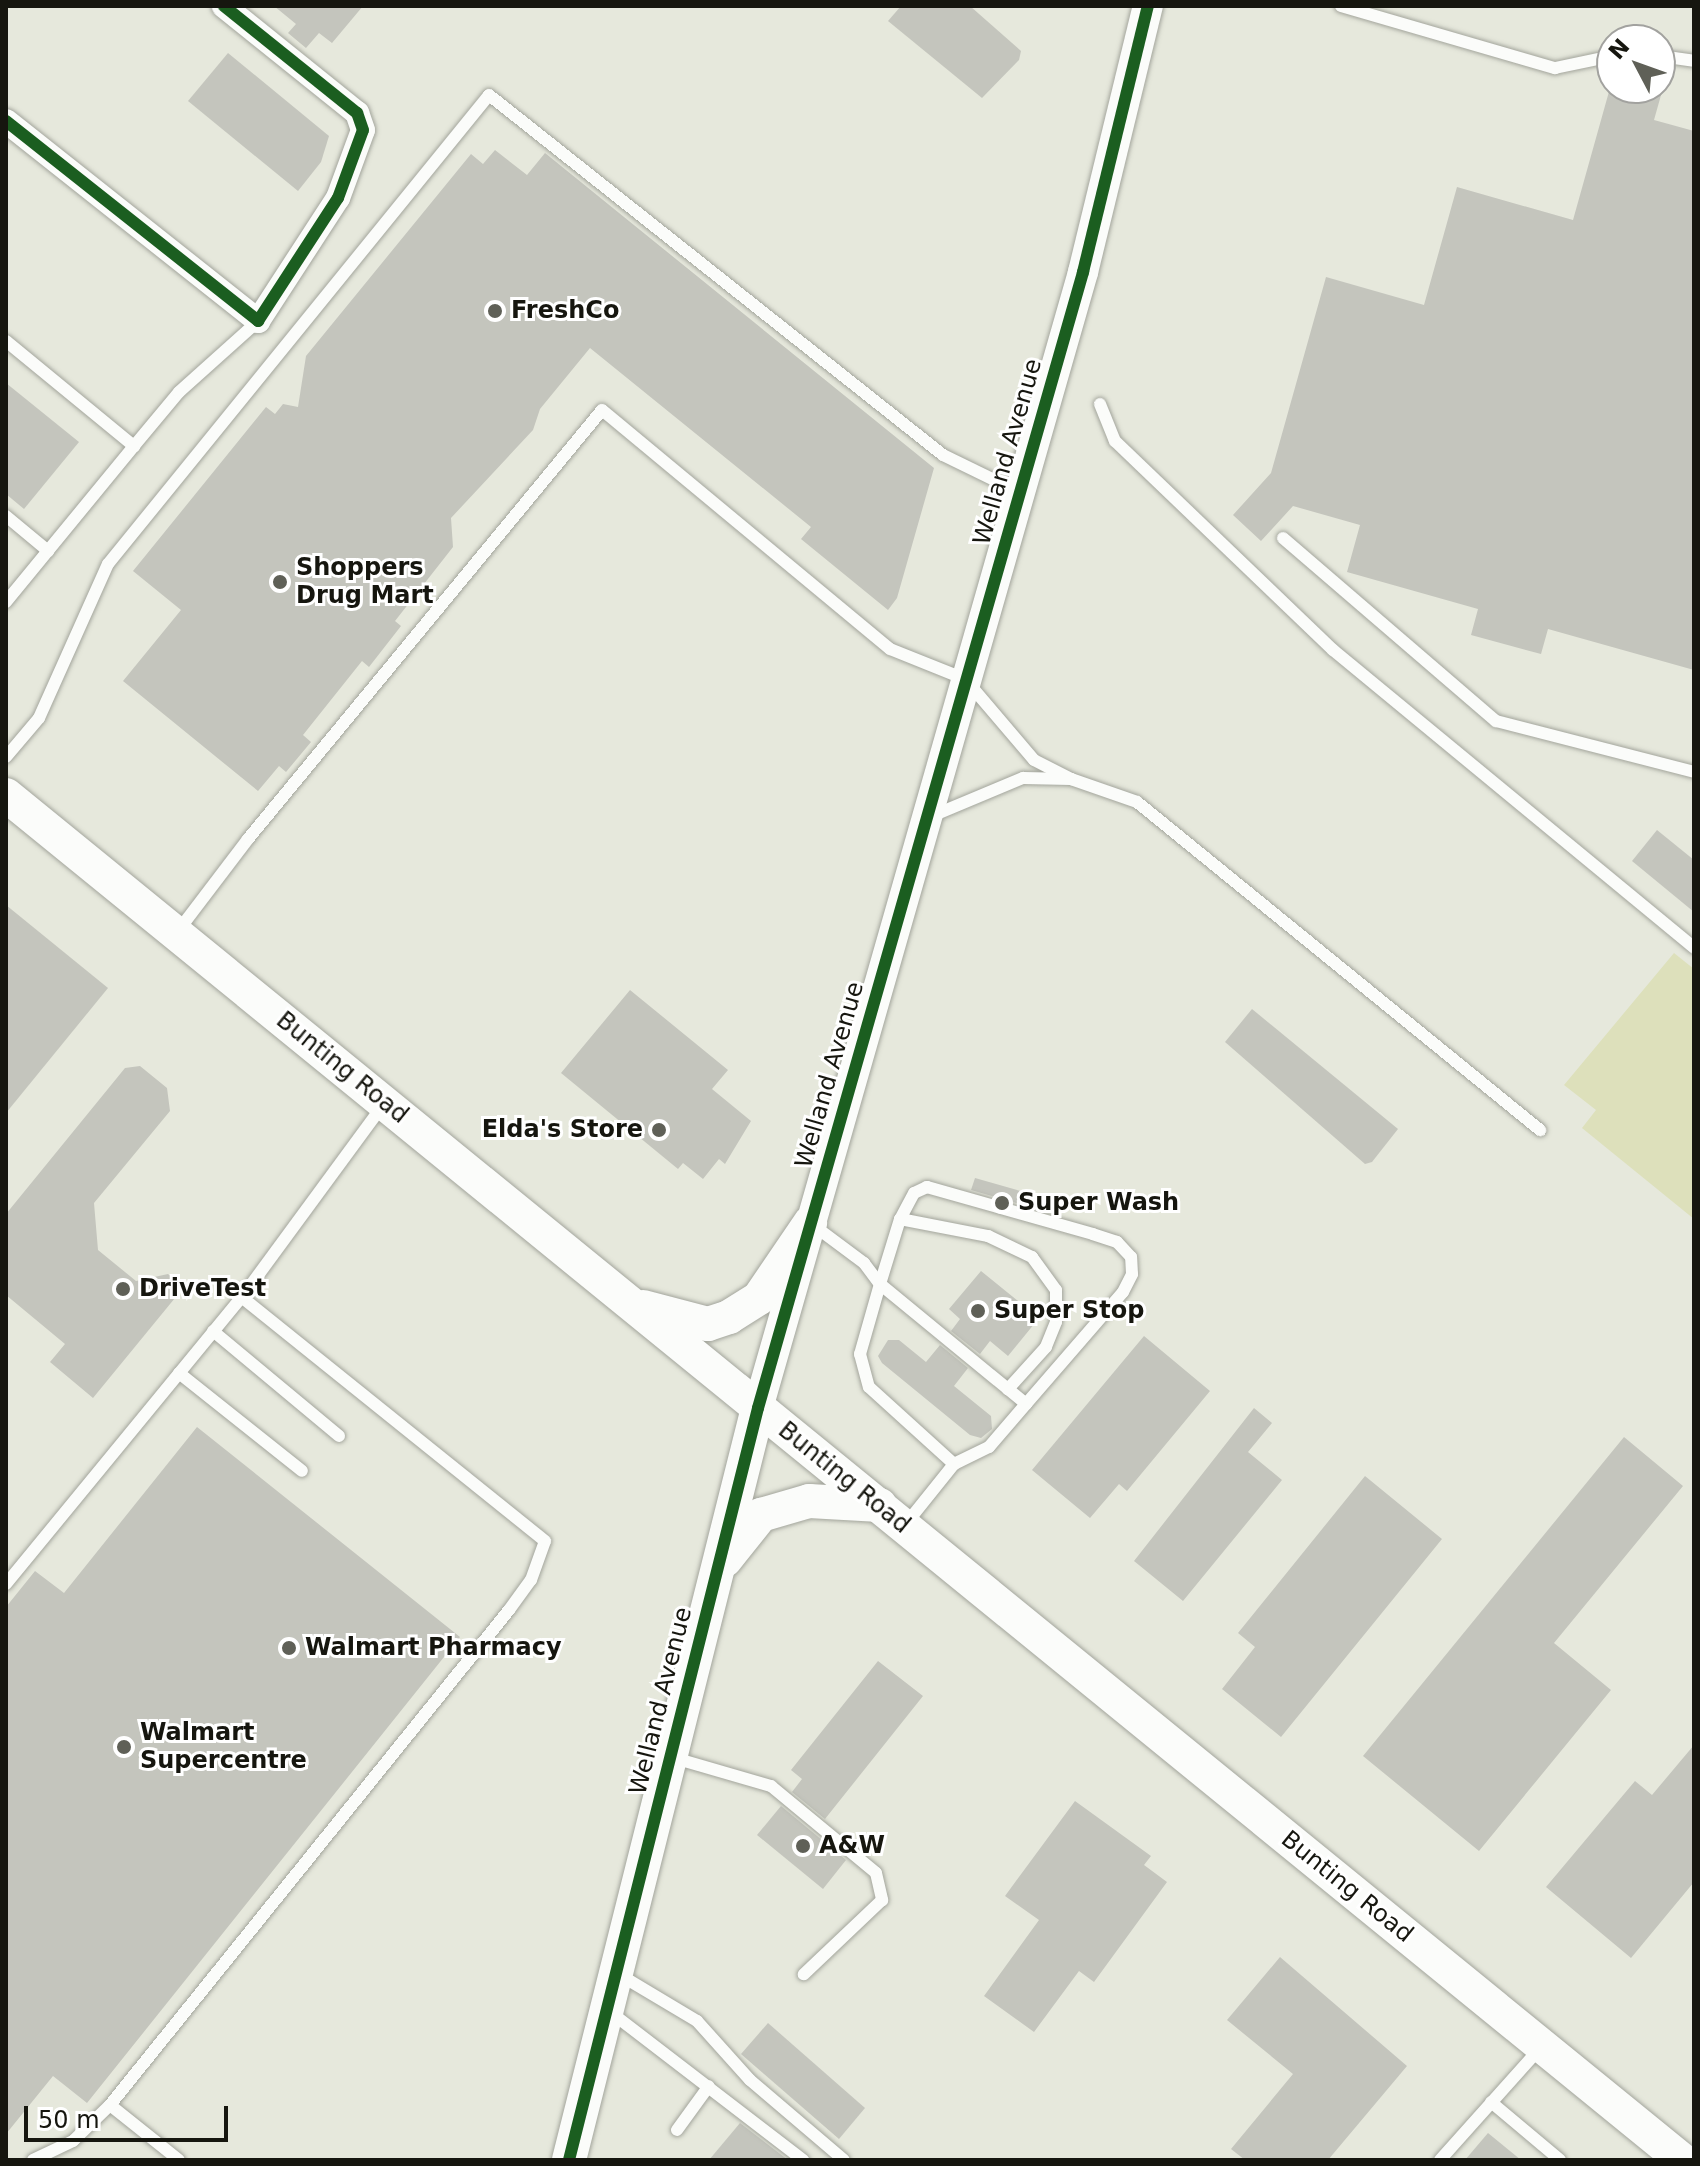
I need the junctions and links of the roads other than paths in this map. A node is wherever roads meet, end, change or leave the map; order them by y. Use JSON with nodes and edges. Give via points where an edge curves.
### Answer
{"nodes":[{"id":1,"x":224,"y":6,"type":"edge"},
{"id":2,"x":1148,"y":6,"type":"edge"},
{"id":3,"x":1341,"y":6,"type":"edge"},
{"id":4,"x":1389,"y":13,"type":"edge"},
{"id":5,"x":1596,"y":59,"type":"edge"},
{"id":6,"x":6,"y":121,"type":"edge"},
{"id":7,"x":258,"y":321,"type":"junction"},
{"id":8,"x":6,"y":341,"type":"edge"},
{"id":9,"x":1100,"y":404,"type":"dead end"},
{"id":10,"x":134,"y":446,"type":"junction"},
{"id":11,"x":1019,"y":492,"type":"junction"},
{"id":12,"x":6,"y":516,"type":"edge"},
{"id":13,"x":1283,"y":538,"type":"dead end"},
{"id":14,"x":48,"y":551,"type":"junction"},
{"id":15,"x":6,"y":602,"type":"edge"},
{"id":16,"x":965,"y":679,"type":"junction"},
{"id":17,"x":6,"y":757,"type":"edge"},
{"id":18,"x":1694,"y":772,"type":"edge"},
{"id":19,"x":1071,"y":779,"type":"junction"},
{"id":20,"x":6,"y":795,"type":"edge"},
{"id":21,"x":925,"y":820,"type":"junction"},
{"id":22,"x":177,"y":934,"type":"junction"},
{"id":23,"x":1694,"y":948,"type":"edge"},
{"id":24,"x":385,"y":1104,"type":"junction"},
{"id":25,"x":1540,"y":1130,"type":"dead end"},
{"id":26,"x":900,"y":1219,"type":"junction"},
{"id":27,"x":810,"y":1223,"type":"junction"},
{"id":28,"x":880,"y":1284,"type":"junction"},
{"id":29,"x":242,"y":1297,"type":"junction"},
{"id":30,"x":632,"y":1304,"type":"junction"},
{"id":31,"x":213,"y":1331,"type":"junction"},
{"id":32,"x":179,"y":1373,"type":"junction"},
{"id":33,"x":1008,"y":1389,"type":"junction"},
{"id":34,"x":1026,"y":1404,"type":"junction"},
{"id":35,"x":758,"y":1408,"type":"junction"},
{"id":36,"x":339,"y":1436,"type":"dead end"},
{"id":37,"x":954,"y":1464,"type":"junction"},
{"id":38,"x":302,"y":1471,"type":"dead end"},
{"id":39,"x":892,"y":1516,"type":"junction"},
{"id":40,"x":717,"y":1569,"type":"junction"},
{"id":41,"x":6,"y":1584,"type":"edge"},
{"id":42,"x":670,"y":1757,"type":"junction"},
{"id":43,"x":617,"y":1973,"type":"junction"},
{"id":44,"x":804,"y":1974,"type":"dead end"},
{"id":45,"x":607,"y":2009,"type":"junction"},
{"id":46,"x":1542,"y":2046,"type":"junction"},
{"id":47,"x":709,"y":2086,"type":"junction"},
{"id":48,"x":1491,"y":2102,"type":"junction"},
{"id":49,"x":110,"y":2105,"type":"junction"},
{"id":50,"x":677,"y":2130,"type":"dead end"},
{"id":51,"x":33,"y":2160,"type":"edge"},
{"id":52,"x":179,"y":2160,"type":"edge"},
{"id":53,"x":569,"y":2160,"type":"edge"},
{"id":54,"x":803,"y":2160,"type":"edge"},
{"id":55,"x":844,"y":2160,"type":"edge"},
{"id":56,"x":1440,"y":2160,"type":"edge"},
{"id":57,"x":1560,"y":2160,"type":"edge"},
{"id":58,"x":1682,"y":2160,"type":"edge"}],
"edges":[{"from":1,"to":7,"type":"street","via":[[357,113],[363,130],[338,198]]},
{"from":2,"to":11,"type":"street","name":"Welland Avenue","via":[[1083,272]]},
{"from":3,"to":4,"type":"lane"},
{"from":4,"to":5,"type":"lane","via":[[1555,68]]},
{"from":6,"to":7,"type":"street"},
{"from":7,"to":10,"type":"lane","via":[[179,392]]},
{"from":8,"to":10,"type":"lane"},
{"from":9,"to":23,"type":"lane","via":[[1115,441],[1333,650]]},
{"from":10,"to":14,"type":"lane"},
{"from":11,"to":16,"type":"street","name":"Welland Avenue"},
{"from":11,"to":17,"type":"lane","via":[[943,455],[489,95],[108,564],[39,718]]},
{"from":12,"to":14,"type":"lane"},
{"from":13,"to":18,"type":"lane","via":[[1496,721]]},
{"from":14,"to":15,"type":"lane"},
{"from":16,"to":19,"type":"lane","via":[[997,723],[1034,760]]},
{"from":16,"to":21,"type":"street","name":"Welland Avenue"},
{"from":16,"to":22,"type":"lane","via":[[890,649],[602,410],[248,839]]},
{"from":19,"to":21,"type":"lane","via":[[1023,778]]},
{"from":19,"to":25,"type":"lane","via":[[1137,802]]},
{"from":20,"to":22,"type":"main road","name":"Bunting Road"},
{"from":21,"to":27,"type":"street","name":"Welland Avenue"},
{"from":22,"to":24,"type":"main road","name":"Bunting Road"},
{"from":24,"to":29,"type":"lane"},
{"from":24,"to":30,"type":"main road","name":"Bunting Road"},
{"from":26,"to":28,"type":"lane"},
{"from":26,"to":33,"type":"lane","via":[[988,1236],[1032,1257],[1056,1290],[1056,1322],[1046,1347]]},
{"from":26,"to":34,"type":"lane","via":[[914,1193],[927,1187],[1117,1242],[1131,1257],[1132,1274],[1123,1292]]},
{"from":27,"to":28,"type":"lane","via":[[864,1263]]},
{"from":27,"to":30,"type":"main road","via":[[759,1298],[729,1317],[708,1324]]},
{"from":27,"to":35,"type":"street","name":"Welland Avenue"},
{"from":28,"to":33,"type":"lane"},
{"from":28,"to":37,"type":"lane","via":[[860,1354],[869,1387]]},
{"from":29,"to":31,"type":"lane"},
{"from":29,"to":49,"type":"lane","via":[[545,1541],[531,1580],[509,1610]]},
{"from":30,"to":35,"type":"main road","name":"Bunting Road"},
{"from":31,"to":32,"type":"lane"},
{"from":31,"to":36,"type":"lane"},
{"from":32,"to":38,"type":"lane"},
{"from":32,"to":41,"type":"lane"},
{"from":33,"to":34,"type":"lane"},
{"from":34,"to":37,"type":"lane","via":[[989,1447]]},
{"from":35,"to":39,"type":"main road","name":"Bunting Road"},
{"from":35,"to":40,"type":"main road","name":"Welland Avenue"},
{"from":37,"to":39,"type":"lane"},
{"from":39,"to":40,"type":"main road","via":[[809,1501],[761,1515]]},
{"from":39,"to":46,"type":"main road","name":"Bunting Road"},
{"from":40,"to":42,"type":"main road","name":"Welland Avenue"},
{"from":42,"to":43,"type":"main road","name":"Welland Avenue"},
{"from":42,"to":44,"type":"lane","via":[[771,1786],[876,1873],[882,1900]]},
{"from":43,"to":45,"type":"main road","name":"Welland Avenue"},
{"from":43,"to":55,"type":"lane","via":[[697,2021],[750,2080]]},
{"from":45,"to":47,"type":"lane"},
{"from":45,"to":53,"type":"main road","name":"Welland Avenue"},
{"from":46,"to":48,"type":"lane"},
{"from":46,"to":58,"type":"main road","name":"Bunting Road"},
{"from":47,"to":50,"type":"lane"},
{"from":47,"to":54,"type":"lane"},
{"from":48,"to":56,"type":"lane"},
{"from":48,"to":57,"type":"lane"},
{"from":49,"to":51,"type":"lane","via":[[73,2141]]},
{"from":49,"to":52,"type":"lane"}]}
